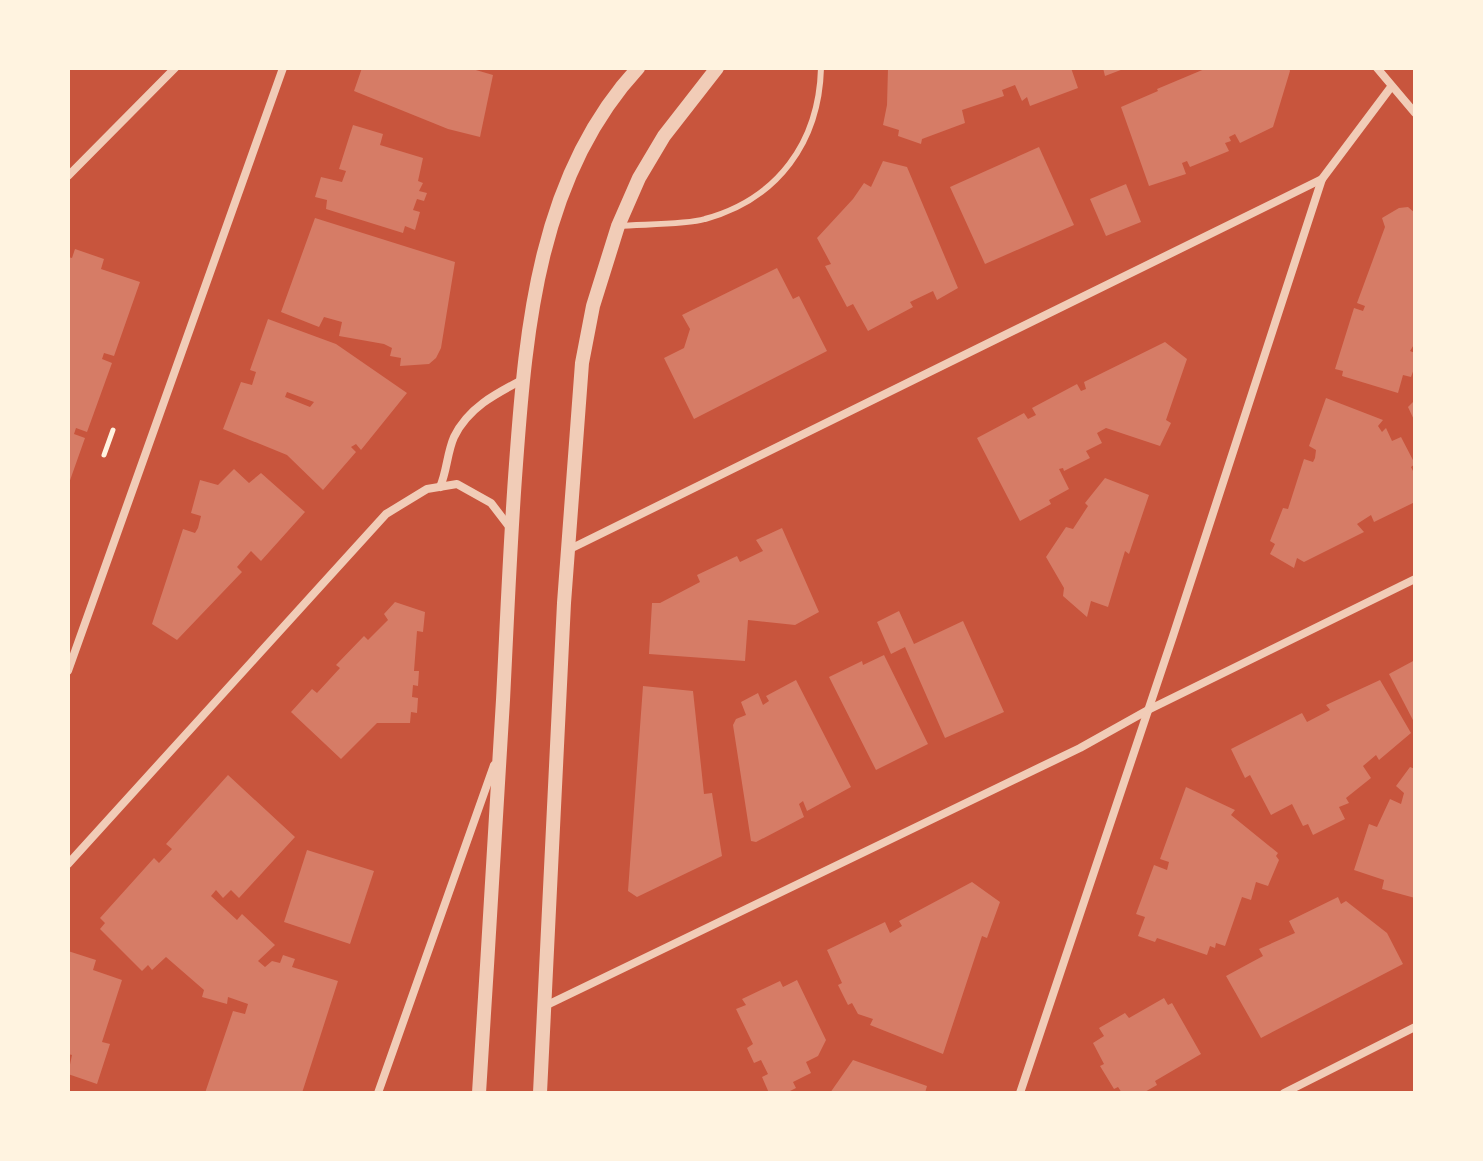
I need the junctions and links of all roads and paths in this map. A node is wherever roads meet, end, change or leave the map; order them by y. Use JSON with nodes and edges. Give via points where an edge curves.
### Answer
{"nodes":[{"id":1,"x":175,"y":68,"type":"edge"},
{"id":2,"x":283,"y":68,"type":"edge"},
{"id":3,"x":638,"y":68,"type":"edge"},
{"id":4,"x":717,"y":68,"type":"edge"},
{"id":5,"x":821,"y":68,"type":"edge"},
{"id":6,"x":1377,"y":68,"type":"edge"},
{"id":7,"x":1391,"y":87,"type":"junction"},
{"id":8,"x":1415,"y":113,"type":"edge"},
{"id":9,"x":68,"y":176,"type":"edge"},
{"id":10,"x":1322,"y":179,"type":"junction"},
{"id":11,"x":618,"y":226,"type":"junction"},
{"id":12,"x":522,"y":380,"type":"junction"},
{"id":13,"x":113,"y":430,"type":"dead end"},
{"id":14,"x":104,"y":455,"type":"dead end"},
{"id":15,"x":440,"y":487,"type":"junction"},
{"id":16,"x":511,"y":529,"type":"junction"},
{"id":17,"x":568,"y":550,"type":"junction"},
{"id":18,"x":1415,"y":579,"type":"edge"},
{"id":19,"x":68,"y":671,"type":"edge"},
{"id":20,"x":1148,"y":710,"type":"junction"},
{"id":21,"x":500,"y":749,"type":"junction"},
{"id":22,"x":68,"y":864,"type":"edge"},
{"id":23,"x":544,"y":1007,"type":"junction"},
{"id":24,"x":1415,"y":1027,"type":"edge"},
{"id":25,"x":378,"y":1093,"type":"edge"},
{"id":26,"x":479,"y":1093,"type":"edge"},
{"id":27,"x":540,"y":1093,"type":"edge"},
{"id":28,"x":1020,"y":1093,"type":"edge"},
{"id":29,"x":1284,"y":1093,"type":"edge"}],
"edges":[{"from":1,"to":9,"type":"street"},
{"from":2,"to":19,"type":"street"},
{"from":3,"to":12,"type":"street","via":[[601,114],[553,221]]},
{"from":4,"to":11,"type":"street","via":[[664,136]]},
{"from":5,"to":11,"type":"lane","via":[[814,120],[796,156],[774,183],[704,220]]},
{"from":6,"to":7,"type":"street"},
{"from":7,"to":8,"type":"street"},
{"from":7,"to":10,"type":"street"},
{"from":10,"to":17,"type":"street"},
{"from":10,"to":20,"type":"street"},
{"from":11,"to":17,"type":"street","via":[[582,363]]},
{"from":12,"to":15,"type":"street","via":[[472,411],[455,436]]},
{"from":12,"to":16,"type":"street"},
{"from":13,"to":14,"type":"path"},
{"from":15,"to":16,"type":"street","via":[[457,484],[491,503]]},
{"from":15,"to":22,"type":"street","via":[[427,489],[386,514]]},
{"from":16,"to":21,"type":"street"},
{"from":17,"to":23,"type":"street"},
{"from":18,"to":20,"type":"street"},
{"from":20,"to":23,"type":"street","via":[[1080,748]]},
{"from":20,"to":28,"type":"street"},
{"from":21,"to":25,"type":"street"},
{"from":21,"to":26,"type":"street"},
{"from":23,"to":27,"type":"street"},
{"from":24,"to":29,"type":"street"}]}
